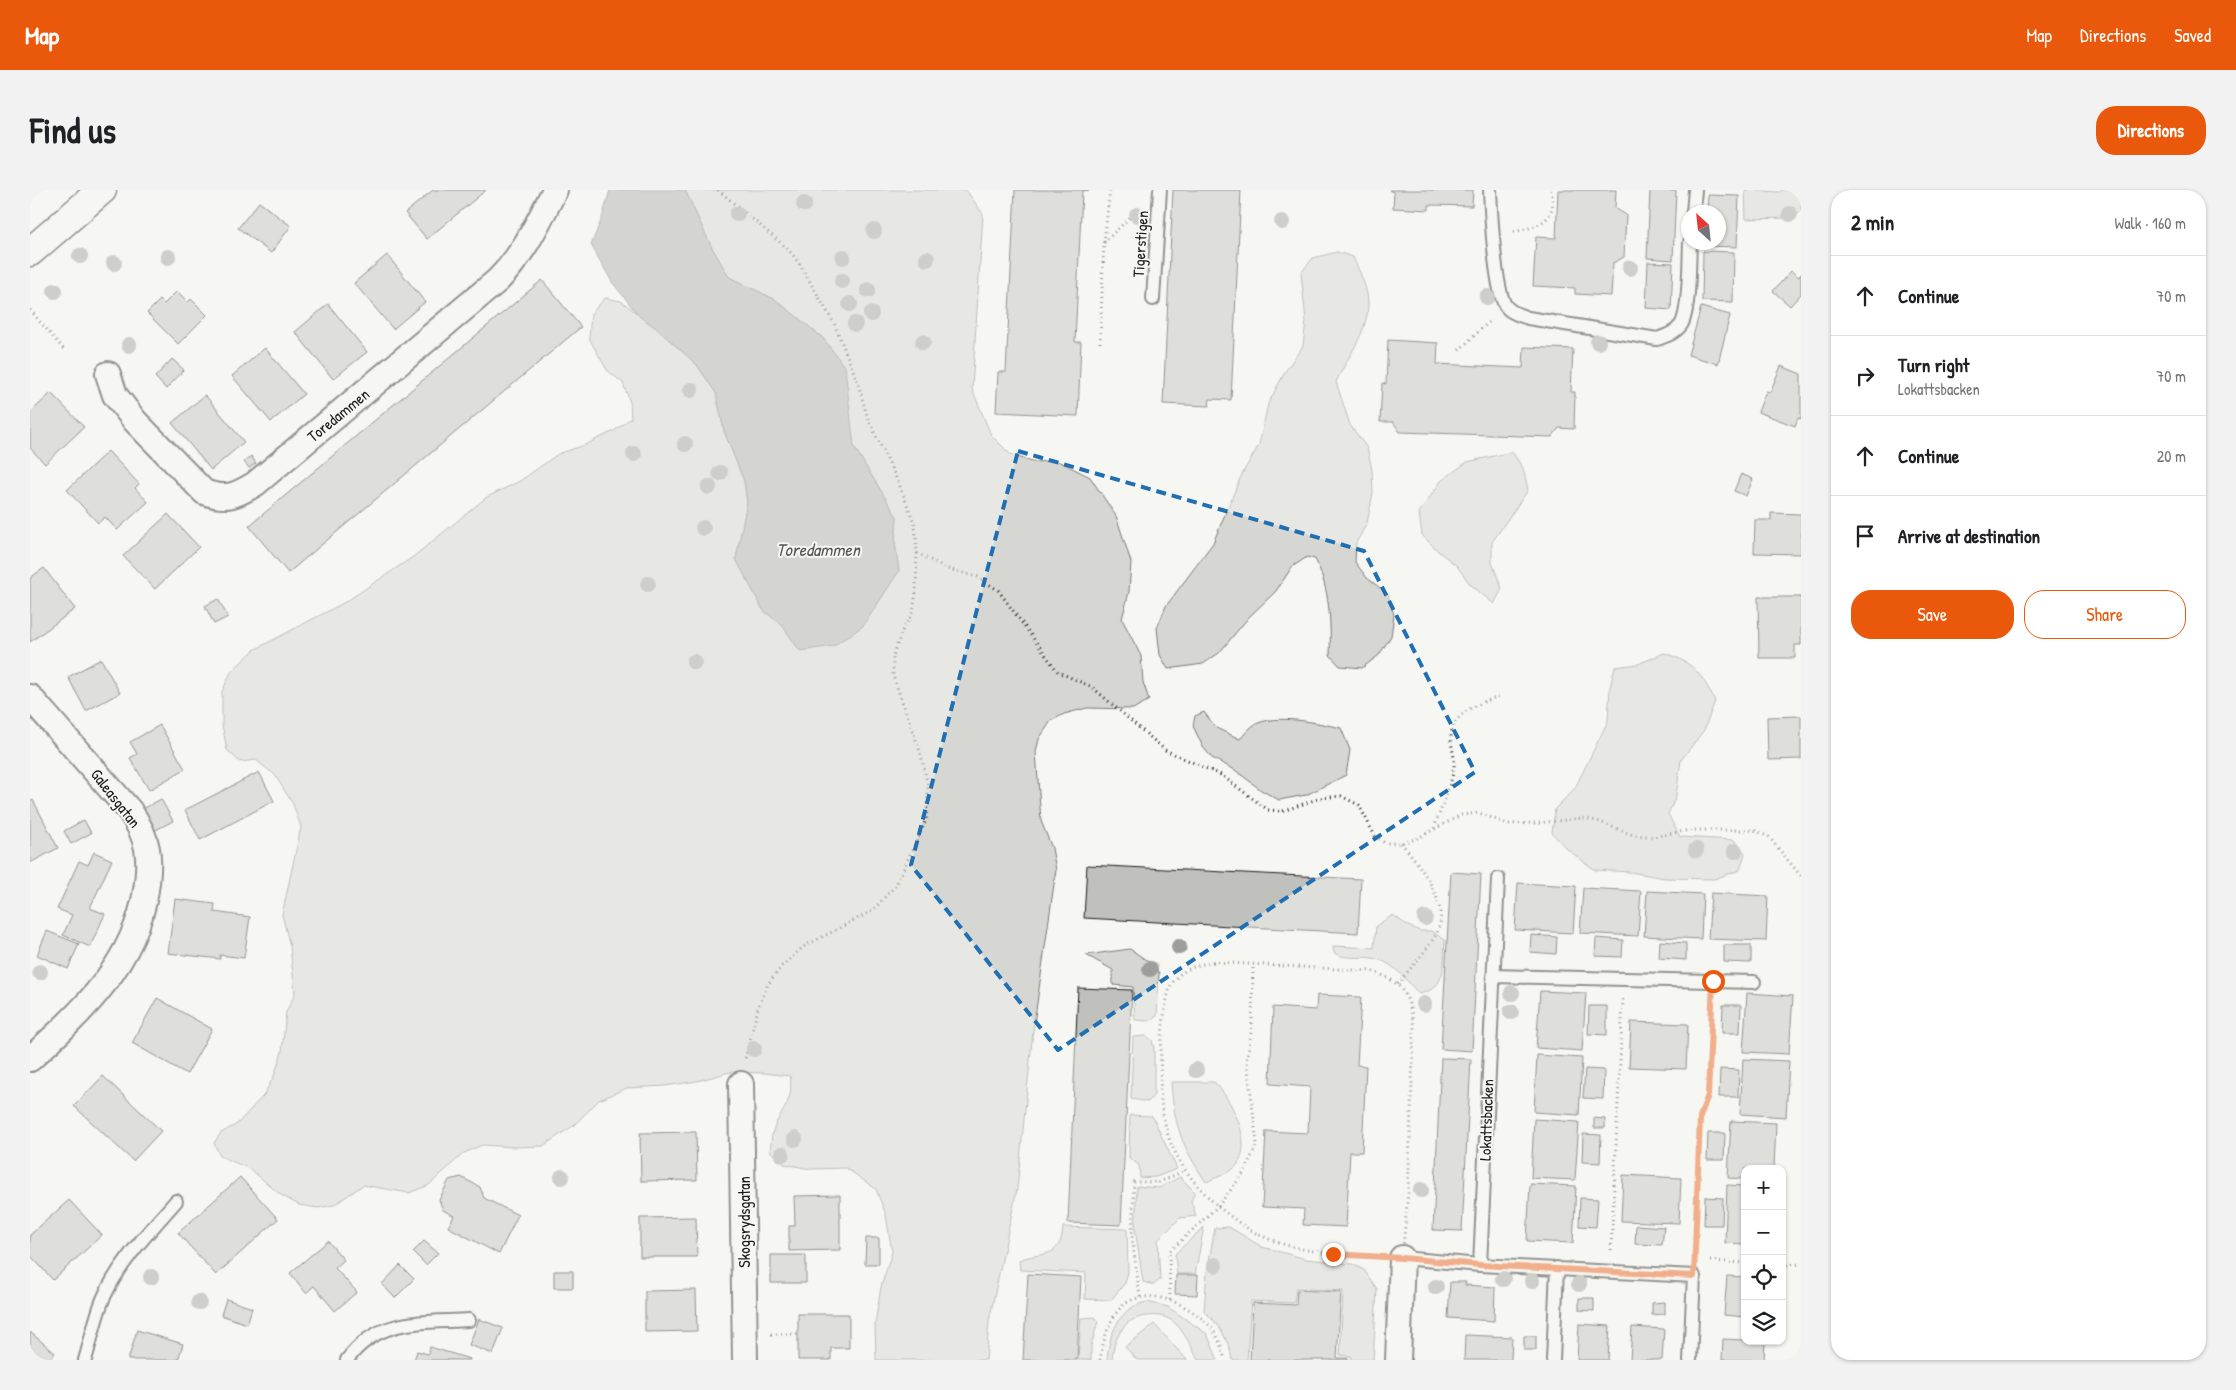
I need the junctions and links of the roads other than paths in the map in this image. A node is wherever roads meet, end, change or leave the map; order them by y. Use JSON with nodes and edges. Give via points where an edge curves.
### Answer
{"nodes":[{"id":1,"x":102,"y":190,"type":"edge"},
{"id":2,"x":554,"y":190,"type":"edge"},
{"id":3,"x":1160,"y":190,"type":"edge"},
{"id":4,"x":1490,"y":190,"type":"edge"},
{"id":5,"x":1696,"y":190,"type":"edge"},
{"id":6,"x":1693,"y":205,"type":"edge"},
{"id":7,"x":1689,"y":250,"type":"edge"},
{"id":8,"x":30,"y":252,"type":"edge"},
{"id":9,"x":1153,"y":299,"type":"dead end"},
{"id":10,"x":108,"y":374,"type":"dead end"},
{"id":11,"x":30,"y":697,"type":"edge"},
{"id":12,"x":1498,"y":879,"type":"dead end"},
{"id":13,"x":1493,"y":976,"type":"junction"},
{"id":14,"x":1754,"y":982,"type":"dead end"},
{"id":15,"x":30,"y":1060,"type":"edge"},
{"id":16,"x":742,"y":1075,"type":"road end"},
{"id":17,"x":176,"y":1200,"type":"dead end"},
{"id":18,"x":1402,"y":1258,"type":"joint"},
{"id":19,"x":1480,"y":1265,"type":"junction"},
{"id":20,"x":1557,"y":1268,"type":"junction"},
{"id":21,"x":470,"y":1320,"type":"dead end"},
{"id":22,"x":85,"y":1360,"type":"edge"},
{"id":23,"x":347,"y":1360,"type":"edge"},
{"id":24,"x":745,"y":1360,"type":"edge"},
{"id":25,"x":1398,"y":1360,"type":"edge"},
{"id":26,"x":1553,"y":1360,"type":"edge"},
{"id":27,"x":1690,"y":1360,"type":"edge"}],
"edges":[{"from":1,"to":8,"type":"street"},
{"from":2,"to":10,"type":"street","name":"Toredammen","via":[[514,265],[255,484],[239,494],[216,496],[204,492],[135,421],[115,395]]},
{"from":3,"to":9,"type":"lane","name":"Tigerstigen"},
{"from":4,"to":7,"type":"lane","via":[[1500,289],[1506,306],[1528,318],[1657,339],[1673,333],[1681,324],[1685,310]]},
{"from":5,"to":6,"type":"lane"},
{"from":11,"to":15,"type":"street","name":"Galeasgatan","via":[[130,811],[141,827],[150,858],[144,903],[125,953],[91,1001]]},
{"from":12,"to":13,"type":"lane","name":"Lokattsbacken"},
{"from":13,"to":14,"type":"lane"},
{"from":13,"to":19,"type":"lane","name":"Lokattsbacken"},
{"from":16,"to":24,"type":"street","name":"Skogsrydsgatan"},
{"from":17,"to":22,"type":"lane","via":[[114,1278],[103,1298]]},
{"from":18,"to":19,"type":"lane"},
{"from":18,"to":25,"type":"street"},
{"from":19,"to":20,"type":"lane"},
{"from":20,"to":26,"type":"lane"},
{"from":20,"to":27,"type":"lane","via":[[1694,1276]]},
{"from":21,"to":23,"type":"lane","via":[[394,1326],[372,1334],[356,1347]]}]}
